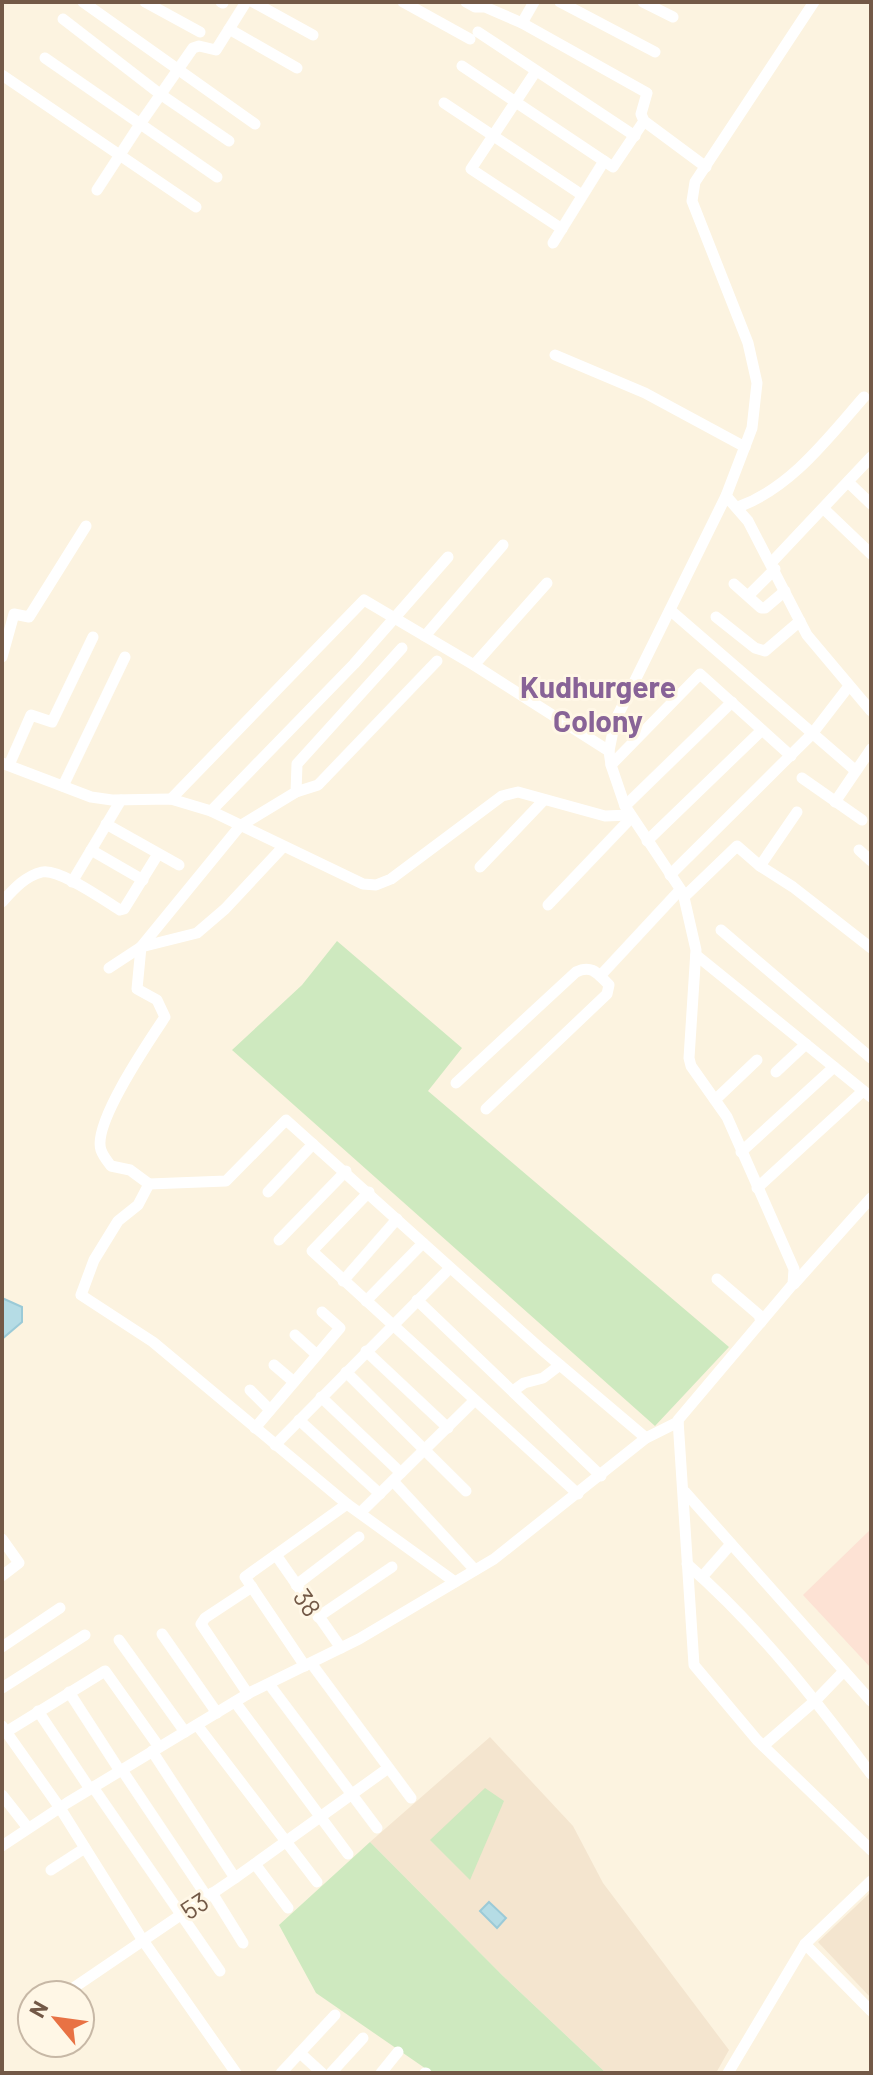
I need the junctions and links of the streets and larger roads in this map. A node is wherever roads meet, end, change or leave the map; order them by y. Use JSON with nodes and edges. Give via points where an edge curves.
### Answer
{"nodes":[{"id":1,"x":83,"y":2,"type":"edge"},
{"id":2,"x":145,"y":2,"type":"edge"},
{"id":3,"x":246,"y":2,"type":"edge"},
{"id":4,"x":253,"y":2,"type":"edge"},
{"id":5,"x":403,"y":2,"type":"edge"},
{"id":6,"x":466,"y":2,"type":"edge"},
{"id":7,"x":534,"y":2,"type":"edge"},
{"id":8,"x":560,"y":2,"type":"edge"},
{"id":9,"x":643,"y":2,"type":"edge"},
{"id":10,"x":811,"y":3,"type":"edge"},
{"id":11,"x":673,"y":17,"type":"dead end"},
{"id":12,"x":63,"y":19,"type":"dead end"},
{"id":13,"x":522,"y":23,"type":"junction"},
{"id":14,"x":229,"y":29,"type":"junction"},
{"id":15,"x":200,"y":32,"type":"dead end"},
{"id":16,"x":313,"y":35,"type":"dead end"},
{"id":17,"x":655,"y":52,"type":"dead end"},
{"id":18,"x":45,"y":58,"type":"dead end"},
{"id":19,"x":462,"y":66,"type":"dead end"},
{"id":20,"x":297,"y":68,"type":"dead end"},
{"id":21,"x":177,"y":70,"type":"junction"},
{"id":22,"x":536,"y":71,"type":"junction"},
{"id":23,"x":2,"y":75,"type":"edge"},
{"id":24,"x":160,"y":94,"type":"junction"},
{"id":25,"x":516,"y":102,"type":"junction"},
{"id":26,"x":444,"y":103,"type":"dead end"},
{"id":27,"x":644,"y":121,"type":"junction"},
{"id":28,"x":140,"y":124,"type":"junction"},
{"id":29,"x":255,"y":124,"type":"dead end"},
{"id":30,"x":493,"y":136,"type":"junction"},
{"id":31,"x":635,"y":136,"type":"junction"},
{"id":32,"x":229,"y":141,"type":"dead end"},
{"id":33,"x":120,"y":155,"type":"junction"},
{"id":34,"x":604,"y":161,"type":"junction"},
{"id":35,"x":706,"y":167,"type":"junction"},
{"id":36,"x":217,"y":177,"type":"dead end"},
{"id":37,"x":97,"y":190,"type":"dead end"},
{"id":38,"x":582,"y":195,"type":"junction"},
{"id":39,"x":196,"y":207,"type":"dead end"},
{"id":40,"x":562,"y":229,"type":"junction"},
{"id":41,"x":553,"y":243,"type":"dead end"},
{"id":42,"x":555,"y":355,"type":"dead end"},
{"id":43,"x":864,"y":397,"type":"dead end"},
{"id":44,"x":745,"y":447,"type":"junction"},
{"id":45,"x":871,"y":457,"type":"edge"},
{"id":46,"x":848,"y":482,"type":"junction"},
{"id":47,"x":726,"y":496,"type":"junction"},
{"id":48,"x":871,"y":504,"type":"edge"},
{"id":49,"x":738,"y":507,"type":"junction"},
{"id":50,"x":824,"y":509,"type":"junction"},
{"id":51,"x":86,"y":526,"type":"dead end"},
{"id":52,"x":503,"y":545,"type":"dead end"},
{"id":53,"x":871,"y":554,"type":"edge"},
{"id":54,"x":448,"y":557,"type":"dead end"},
{"id":55,"x":774,"y":566,"type":"junction"},
{"id":56,"x":547,"y":583,"type":"dead end"},
{"id":57,"x":734,"y":584,"type":"dead end"},
{"id":58,"x":785,"y":591,"type":"junction"},
{"id":59,"x":749,"y":595,"type":"junction"},
{"id":60,"x":670,"y":610,"type":"junction"},
{"id":61,"x":716,"y":617,"type":"dead end"},
{"id":62,"x":395,"y":618,"type":"junction"},
{"id":63,"x":800,"y":621,"type":"junction"},
{"id":64,"x":425,"y":636,"type":"junction"},
{"id":65,"x":93,"y":637,"type":"dead end"},
{"id":66,"x":402,"y":648,"type":"dead end"},
{"id":67,"x":2,"y":657,"type":"edge"},
{"id":68,"x":125,"y":657,"type":"dead end"},
{"id":69,"x":437,"y":661,"type":"dead end"},
{"id":70,"x":474,"y":665,"type":"junction"},
{"id":71,"x":849,"y":686,"type":"junction"},
{"id":72,"x":732,"y":702,"type":"junction"},
{"id":73,"x":871,"y":711,"type":"edge"},
{"id":74,"x":762,"y":730,"type":"junction"},
{"id":75,"x":812,"y":734,"type":"junction"},
{"id":76,"x":871,"y":749,"type":"edge"},
{"id":77,"x":609,"y":751,"type":"junction"},
{"id":78,"x":791,"y":756,"type":"junction"},
{"id":79,"x":6,"y":764,"type":"edge"},
{"id":80,"x":611,"y":765,"type":"junction"},
{"id":81,"x":856,"y":771,"type":"junction"},
{"id":82,"x":802,"y":778,"type":"dead end"},
{"id":83,"x":63,"y":786,"type":"junction"},
{"id":84,"x":296,"y":792,"type":"junction"},
{"id":85,"x":171,"y":799,"type":"junction"},
{"id":86,"x":121,"y":800,"type":"junction"},
{"id":87,"x":544,"y":800,"type":"junction"},
{"id":88,"x":835,"y":802,"type":"junction"},
{"id":89,"x":211,"y":811,"type":"junction"},
{"id":90,"x":797,"y":812,"type":"dead end"},
{"id":91,"x":629,"y":813,"type":"junction"},
{"id":92,"x":862,"y":820,"type":"dead end"},
{"id":93,"x":106,"y":824,"type":"junction"},
{"id":94,"x":240,"y":826,"type":"junction"},
{"id":95,"x":647,"y":841,"type":"junction"},
{"id":96,"x":283,"y":847,"type":"junction"},
{"id":97,"x":91,"y":850,"type":"junction"},
{"id":98,"x":859,"y":850,"type":"dead end"},
{"id":99,"x":158,"y":854,"type":"junction"},
{"id":100,"x":871,"y":861,"type":"edge"},
{"id":101,"x":179,"y":865,"type":"dead end"},
{"id":102,"x":760,"y":866,"type":"junction"},
{"id":103,"x":480,"y":867,"type":"dead end"},
{"id":104,"x":670,"y":875,"type":"junction"},
{"id":105,"x":143,"y":880,"type":"junction"},
{"id":106,"x":72,"y":882,"type":"junction"},
{"id":107,"x":682,"y":893,"type":"junction"},
{"id":108,"x":2,"y":902,"type":"edge"},
{"id":109,"x":548,"y":905,"type":"dead end"},
{"id":110,"x":721,"y":930,"type":"dead end"},
{"id":111,"x":141,"y":947,"type":"junction"},
{"id":112,"x":871,"y":948,"type":"edge"},
{"id":113,"x":696,"y":955,"type":"junction"},
{"id":114,"x":109,"y":968,"type":"dead end"},
{"id":115,"x":600,"y":976,"type":"junction"},
{"id":116,"x":806,"y":1044,"type":"junction"},
{"id":117,"x":871,"y":1058,"type":"edge"},
{"id":118,"x":757,"y":1060,"type":"dead end"},
{"id":119,"x":834,"y":1067,"type":"junction"},
{"id":120,"x":776,"y":1072,"type":"dead end"},
{"id":121,"x":456,"y":1083,"type":"dead end"},
{"id":122,"x":867,"y":1094,"type":"edge"},
{"id":123,"x":715,"y":1100,"type":"junction"},
{"id":124,"x":486,"y":1109,"type":"dead end"},
{"id":125,"x":313,"y":1144,"type":"junction"},
{"id":126,"x":741,"y":1152,"type":"junction"},
{"id":127,"x":346,"y":1171,"type":"junction"},
{"id":128,"x":149,"y":1184,"type":"junction"},
{"id":129,"x":757,"y":1188,"type":"junction"},
{"id":130,"x":268,"y":1192,"type":"dead end"},
{"id":131,"x":369,"y":1192,"type":"junction"},
{"id":132,"x":871,"y":1198,"type":"edge"},
{"id":133,"x":397,"y":1219,"type":"junction"},
{"id":134,"x":279,"y":1240,"type":"dead end"},
{"id":135,"x":423,"y":1243,"type":"junction"},
{"id":136,"x":450,"y":1268,"type":"junction"},
{"id":137,"x":717,"y":1279,"type":"dead end"},
{"id":138,"x":343,"y":1281,"type":"junction"},
{"id":139,"x":793,"y":1284,"type":"junction"},
{"id":140,"x":417,"y":1300,"type":"junction"},
{"id":141,"x":366,"y":1301,"type":"junction"},
{"id":142,"x":322,"y":1312,"type":"dead end"},
{"id":143,"x":761,"y":1322,"type":"junction"},
{"id":144,"x":392,"y":1324,"type":"junction"},
{"id":145,"x":295,"y":1335,"type":"dead end"},
{"id":146,"x":366,"y":1351,"type":"junction"},
{"id":147,"x":317,"y":1355,"type":"junction"},
{"id":148,"x":274,"y":1365,"type":"dead end"},
{"id":149,"x":560,"y":1365,"type":"junction"},
{"id":150,"x":346,"y":1372,"type":"junction"},
{"id":151,"x":294,"y":1382,"type":"junction"},
{"id":152,"x":250,"y":1390,"type":"dead end"},
{"id":153,"x":513,"y":1391,"type":"junction"},
{"id":154,"x":321,"y":1397,"type":"junction"},
{"id":155,"x":475,"y":1400,"type":"junction"},
{"id":156,"x":270,"y":1410,"type":"junction"},
{"id":157,"x":299,"y":1420,"type":"junction"},
{"id":158,"x":678,"y":1422,"type":"junction"},
{"id":159,"x":255,"y":1428,"type":"junction"},
{"id":160,"x":448,"y":1428,"type":"junction"},
{"id":161,"x":646,"y":1438,"type":"junction"},
{"id":162,"x":275,"y":1445,"type":"junction"},
{"id":163,"x":425,"y":1450,"type":"junction"},
{"id":164,"x":601,"y":1476,"type":"junction"},
{"id":165,"x":397,"y":1477,"type":"junction"},
{"id":166,"x":466,"y":1491,"type":"dead end"},
{"id":167,"x":684,"y":1492,"type":"junction"},
{"id":168,"x":380,"y":1494,"type":"junction"},
{"id":169,"x":578,"y":1494,"type":"junction"},
{"id":170,"x":347,"y":1504,"type":"junction"},
{"id":171,"x":360,"y":1513,"type":"junction"},
{"id":172,"x":359,"y":1537,"type":"dead end"},
{"id":173,"x":2,"y":1539,"type":"edge"},
{"id":174,"x":731,"y":1544,"type":"junction"},
{"id":175,"x":276,"y":1555,"type":"junction"},
{"id":176,"x":687,"y":1564,"type":"junction"},
{"id":177,"x":392,"y":1567,"type":"dead end"},
{"id":178,"x":475,"y":1570,"type":"junction"},
{"id":179,"x":2,"y":1576,"type":"edge"},
{"id":180,"x":702,"y":1577,"type":"junction"},
{"id":181,"x":455,"y":1582,"type":"junction"},
{"id":182,"x":296,"y":1585,"type":"junction"},
{"id":183,"x":252,"y":1587,"type":"junction"},
{"id":184,"x":60,"y":1608,"type":"dead end"},
{"id":185,"x":318,"y":1617,"type":"junction"},
{"id":186,"x":162,"y":1634,"type":"dead end"},
{"id":187,"x":85,"y":1635,"type":"dead end"},
{"id":188,"x":119,"y":1640,"type":"dead end"},
{"id":189,"x":2,"y":1647,"type":"edge"},
{"id":190,"x":341,"y":1648,"type":"junction"},
{"id":191,"x":308,"y":1664,"type":"junction"},
{"id":192,"x":844,"y":1671,"type":"junction"},
{"id":193,"x":269,"y":1684,"type":"junction"},
{"id":194,"x":2,"y":1688,"type":"edge"},
{"id":195,"x":69,"y":1692,"type":"junction"},
{"id":196,"x":248,"y":1694,"type":"junction"},
{"id":197,"x":816,"y":1700,"type":"junction"},
{"id":198,"x":871,"y":1701,"type":"edge"},
{"id":199,"x":235,"y":1702,"type":"junction"},
{"id":200,"x":38,"y":1711,"type":"junction"},
{"id":201,"x":217,"y":1713,"type":"junction"},
{"id":202,"x":197,"y":1725,"type":"junction"},
{"id":203,"x":4,"y":1729,"type":"edge"},
{"id":204,"x":185,"y":1732,"type":"junction"},
{"id":205,"x":763,"y":1746,"type":"junction"},
{"id":206,"x":156,"y":1749,"type":"junction"},
{"id":207,"x":387,"y":1769,"type":"junction"},
{"id":208,"x":121,"y":1770,"type":"junction"},
{"id":209,"x":871,"y":1774,"type":"edge"},
{"id":210,"x":92,"y":1788,"type":"junction"},
{"id":211,"x":352,"y":1794,"type":"junction"},
{"id":212,"x":2,"y":1795,"type":"edge"},
{"id":213,"x":411,"y":1798,"type":"dead end"},
{"id":214,"x":60,"y":1808,"type":"junction"},
{"id":215,"x":320,"y":1817,"type":"junction"},
{"id":216,"x":28,"y":1828,"type":"junction"},
{"id":217,"x":377,"y":1828,"type":"dead end"},
{"id":218,"x":287,"y":1841,"type":"junction"},
{"id":219,"x":2,"y":1846,"type":"edge"},
{"id":220,"x":85,"y":1848,"type":"junction"},
{"id":221,"x":871,"y":1850,"type":"edge"},
{"id":222,"x":348,"y":1854,"type":"dead end"},
{"id":223,"x":255,"y":1864,"type":"junction"},
{"id":224,"x":51,"y":1870,"type":"dead end"},
{"id":225,"x":235,"y":1878,"type":"junction"},
{"id":226,"x":871,"y":1881,"type":"edge"},
{"id":227,"x":317,"y":1882,"type":"dead end"},
{"id":228,"x":210,"y":1895,"type":"junction"},
{"id":229,"x":288,"y":1908,"type":"dead end"},
{"id":230,"x":181,"y":1914,"type":"junction"},
{"id":231,"x":142,"y":1939,"type":"junction"},
{"id":232,"x":243,"y":1943,"type":"dead end"},
{"id":233,"x":805,"y":1944,"type":"junction"},
{"id":234,"x":220,"y":1971,"type":"dead end"},
{"id":235,"x":86,"y":1979,"type":"edge"},
{"id":236,"x":871,"y":2011,"type":"edge"},
{"id":237,"x":335,"y":2015,"type":"dead end"},
{"id":238,"x":363,"y":2038,"type":"dead end"},
{"id":239,"x":398,"y":2052,"type":"dead end"},
{"id":240,"x":300,"y":2053,"type":"junction"},
{"id":241,"x":236,"y":2073,"type":"edge"},
{"id":242,"x":281,"y":2073,"type":"edge"},
{"id":243,"x":322,"y":2073,"type":"edge"},
{"id":244,"x":331,"y":2073,"type":"edge"},
{"id":245,"x":381,"y":2073,"type":"edge"},
{"id":246,"x":728,"y":2073,"type":"edge"}],
"edges":[{"from":1,"to":21,"type":"street"},
{"from":2,"to":15,"type":"street"},
{"from":3,"to":14,"type":"street"},
{"from":4,"to":16,"type":"street"},
{"from":5,"to":22,"type":"street"},
{"from":6,"to":13,"type":"street"},
{"from":7,"to":13,"type":"street"},
{"from":8,"to":17,"type":"street"},
{"from":9,"to":11,"type":"street"},
{"from":10,"to":35,"type":"street"},
{"from":12,"to":24,"type":"street"},
{"from":13,"to":27,"type":"street","via":[[647,93]]},
{"from":14,"to":20,"type":"street"},
{"from":14,"to":21,"type":"street","via":[[216,50],[193,48]]},
{"from":18,"to":28,"type":"street"},
{"from":19,"to":25,"type":"street"},
{"from":21,"to":24,"type":"street"},
{"from":21,"to":29,"type":"street"},
{"from":22,"to":25,"type":"street"},
{"from":22,"to":31,"type":"street"},
{"from":23,"to":33,"type":"street"},
{"from":24,"to":28,"type":"street"},
{"from":24,"to":32,"type":"street"},
{"from":25,"to":30,"type":"street"},
{"from":25,"to":34,"type":"street"},
{"from":26,"to":30,"type":"street"},
{"from":27,"to":31,"type":"street"},
{"from":27,"to":35,"type":"street"},
{"from":28,"to":33,"type":"street"},
{"from":28,"to":36,"type":"street"},
{"from":30,"to":38,"type":"street"},
{"from":30,"to":40,"type":"street","via":[[471,169]]},
{"from":31,"to":34,"type":"street","via":[[613,167]]},
{"from":33,"to":37,"type":"street"},
{"from":33,"to":39,"type":"street"},
{"from":34,"to":38,"type":"street"},
{"from":35,"to":44,"type":"street","via":[[695,182],[692,201],[748,343],[757,383]]},
{"from":38,"to":40,"type":"street"},
{"from":40,"to":41,"type":"street"},
{"from":42,"to":44,"type":"street","via":[[645,393]]},
{"from":43,"to":49,"type":"street","via":[[790,477]]},
{"from":44,"to":47,"type":"street"},
{"from":45,"to":46,"type":"street"},
{"from":46,"to":48,"type":"street"},
{"from":46,"to":50,"type":"street"},
{"from":47,"to":49,"type":"street"},
{"from":47,"to":60,"type":"street"},
{"from":49,"to":55,"type":"street"},
{"from":50,"to":53,"type":"street"},
{"from":50,"to":55,"type":"street"},
{"from":51,"to":67,"type":"street","via":[[29,617],[14,614]]},
{"from":52,"to":64,"type":"street"},
{"from":54,"to":62,"type":"street"},
{"from":55,"to":58,"type":"street"},
{"from":55,"to":59,"type":"street"},
{"from":56,"to":70,"type":"street"},
{"from":57,"to":59,"type":"street"},
{"from":58,"to":59,"type":"street","via":[[765,608]]},
{"from":58,"to":63,"type":"street"},
{"from":60,"to":75,"type":"street"},
{"from":60,"to":77,"type":"street","via":[[615,721]]},
{"from":61,"to":63,"type":"street","via":[[765,651]]},
{"from":62,"to":64,"type":"street"},
{"from":62,"to":85,"type":"street","via":[[364,600]]},
{"from":62,"to":89,"type":"street"},
{"from":63,"to":71,"type":"street"},
{"from":64,"to":70,"type":"street"},
{"from":65,"to":79,"type":"street","via":[[52,722],[31,715]]},
{"from":66,"to":84,"type":"street","via":[[297,764]]},
{"from":68,"to":83,"type":"street"},
{"from":69,"to":84,"type":"street","via":[[318,785]]},
{"from":70,"to":77,"type":"street"},
{"from":71,"to":73,"type":"street"},
{"from":71,"to":75,"type":"street"},
{"from":72,"to":74,"type":"street"},
{"from":72,"to":80,"type":"street","via":[[700,674]]},
{"from":72,"to":91,"type":"street"},
{"from":74,"to":78,"type":"street"},
{"from":74,"to":95,"type":"street"},
{"from":75,"to":78,"type":"street"},
{"from":75,"to":81,"type":"street"},
{"from":76,"to":81,"type":"street"},
{"from":77,"to":80,"type":"street"},
{"from":78,"to":104,"type":"street"},
{"from":79,"to":83,"type":"street"},
{"from":80,"to":91,"type":"street"},
{"from":81,"to":88,"type":"street"},
{"from":82,"to":88,"type":"street"},
{"from":83,"to":86,"type":"street","via":[[91,797]]},
{"from":84,"to":94,"type":"street"},
{"from":85,"to":86,"type":"street"},
{"from":85,"to":89,"type":"street"},
{"from":86,"to":93,"type":"street"},
{"from":87,"to":91,"type":"street","via":[[605,816]]},
{"from":87,"to":96,"type":"street","via":[[518,792],[502,796],[376,885]]},
{"from":87,"to":103,"type":"street"},
{"from":88,"to":92,"type":"street"},
{"from":89,"to":94,"type":"street"},
{"from":90,"to":102,"type":"street"},
{"from":91,"to":95,"type":"street"},
{"from":91,"to":109,"type":"street"},
{"from":93,"to":97,"type":"street"},
{"from":93,"to":99,"type":"street"},
{"from":94,"to":96,"type":"street"},
{"from":94,"to":111,"type":"street"},
{"from":95,"to":104,"type":"street"},
{"from":96,"to":111,"type":"street","via":[[197,933]]},
{"from":97,"to":105,"type":"street"},
{"from":97,"to":106,"type":"street"},
{"from":98,"to":100,"type":"street"},
{"from":99,"to":101,"type":"street"},
{"from":99,"to":105,"type":"street"},
{"from":102,"to":107,"type":"street","via":[[737,846]]},
{"from":102,"to":112,"type":"street"},
{"from":104,"to":107,"type":"street"},
{"from":105,"to":106,"type":"street","via":[[120,910]]},
{"from":106,"to":108,"type":"street","via":[[44,871],[27,878]]},
{"from":107,"to":113,"type":"street"},
{"from":107,"to":115,"type":"street"},
{"from":110,"to":117,"type":"street"},
{"from":111,"to":114,"type":"street"},
{"from":111,"to":128,"type":"street","via":[[137,989],[157,1000],[165,1017],[104,1121],[100,1149],[111,1166],[130,1170]]},
{"from":113,"to":116,"type":"street"},
{"from":113,"to":123,"type":"street","via":[[689,1058]]},
{"from":115,"to":121,"type":"street","via":[[592,968],[576,972]]},
{"from":115,"to":124,"type":"street","via":[[609,985],[607,994]]},
{"from":116,"to":119,"type":"street"},
{"from":116,"to":120,"type":"street"},
{"from":118,"to":123,"type":"street"},
{"from":119,"to":122,"type":"street"},
{"from":119,"to":126,"type":"street"},
{"from":122,"to":129,"type":"street"},
{"from":123,"to":126,"type":"street"},
{"from":125,"to":127,"type":"street"},
{"from":125,"to":128,"type":"street","via":[[286,1120],[226,1181]]},
{"from":125,"to":130,"type":"street"},
{"from":126,"to":129,"type":"street"},
{"from":127,"to":131,"type":"street"},
{"from":127,"to":134,"type":"street"},
{"from":128,"to":159,"type":"street","via":[[102,1247],[81,1295],[153,1342]]},
{"from":129,"to":139,"type":"street","via":[[794,1269]]},
{"from":131,"to":133,"type":"street"},
{"from":131,"to":138,"type":"street","via":[[312,1251]]},
{"from":132,"to":139,"type":"street"},
{"from":133,"to":135,"type":"street"},
{"from":133,"to":138,"type":"street"},
{"from":135,"to":136,"type":"street"},
{"from":135,"to":141,"type":"street"},
{"from":136,"to":140,"type":"street"},
{"from":136,"to":149,"type":"street"},
{"from":137,"to":143,"type":"street"},
{"from":138,"to":141,"type":"street"},
{"from":139,"to":143,"type":"street"},
{"from":140,"to":144,"type":"street"},
{"from":140,"to":153,"type":"street"},
{"from":141,"to":144,"type":"street"},
{"from":142,"to":147,"type":"street","via":[[340,1328]]},
{"from":143,"to":158,"type":"street"},
{"from":144,"to":146,"type":"street"},
{"from":144,"to":155,"type":"street"},
{"from":145,"to":147,"type":"street"},
{"from":146,"to":150,"type":"street"},
{"from":146,"to":160,"type":"street"},
{"from":147,"to":151,"type":"street"},
{"from":148,"to":151,"type":"street"},
{"from":149,"to":153,"type":"street"},
{"from":149,"to":161,"type":"street"},
{"from":150,"to":154,"type":"street"},
{"from":150,"to":163,"type":"street"},
{"from":151,"to":156,"type":"street"},
{"from":152,"to":156,"type":"street"},
{"from":153,"to":164,"type":"street"},
{"from":154,"to":157,"type":"street"},
{"from":154,"to":165,"type":"street"},
{"from":155,"to":160,"type":"street"},
{"from":155,"to":169,"type":"street"},
{"from":156,"to":159,"type":"street"},
{"from":157,"to":162,"type":"street"},
{"from":157,"to":168,"type":"street"},
{"from":158,"to":161,"type":"street"},
{"from":158,"to":167,"type":"street"},
{"from":159,"to":162,"type":"street"},
{"from":160,"to":163,"type":"street"},
{"from":161,"to":164,"type":"street"},
{"from":162,"to":170,"type":"street"},
{"from":163,"to":165,"type":"street"},
{"from":163,"to":166,"type":"street"},
{"from":164,"to":169,"type":"street"},
{"from":165,"to":168,"type":"street"},
{"from":165,"to":178,"type":"street"},
{"from":167,"to":174,"type":"street"},
{"from":167,"to":176,"type":"street"},
{"from":168,"to":171,"type":"street"},
{"from":169,"to":178,"type":"street"},
{"from":170,"to":171,"type":"street"},
{"from":170,"to":175,"type":"street"},
{"from":171,"to":181,"type":"street"},
{"from":172,"to":182,"type":"street"},
{"from":173,"to":179,"type":"street","via":[[19,1563]]},
{"from":174,"to":180,"type":"street"},
{"from":174,"to":192,"type":"street"},
{"from":175,"to":182,"type":"street","name":"38"},
{"from":175,"to":183,"type":"street","via":[[245,1577]]},
{"from":176,"to":180,"type":"street"},
{"from":176,"to":205,"type":"street","via":[[694,1665]]},
{"from":177,"to":185,"type":"street"},
{"from":178,"to":181,"type":"street"},
{"from":180,"to":197,"type":"street"},
{"from":181,"to":190,"type":"street"},
{"from":182,"to":185,"type":"street","name":"38"},
{"from":183,"to":191,"type":"street"},
{"from":183,"to":196,"type":"street","via":[[201,1624]]},
{"from":184,"to":189,"type":"street"},
{"from":185,"to":190,"type":"street","name":"38"},
{"from":186,"to":201,"type":"street"},
{"from":187,"to":194,"type":"street"},
{"from":188,"to":204,"type":"street"},
{"from":190,"to":191,"type":"street"},
{"from":191,"to":193,"type":"street"},
{"from":191,"to":207,"type":"street"},
{"from":192,"to":197,"type":"street"},
{"from":192,"to":198,"type":"street"},
{"from":193,"to":196,"type":"street"},
{"from":193,"to":211,"type":"street"},
{"from":195,"to":200,"type":"street"},
{"from":195,"to":206,"type":"street","via":[[105,1671]]},
{"from":195,"to":208,"type":"street"},
{"from":196,"to":199,"type":"street"},
{"from":197,"to":205,"type":"street"},
{"from":197,"to":209,"type":"street"},
{"from":199,"to":201,"type":"street"},
{"from":199,"to":215,"type":"street"},
{"from":200,"to":203,"type":"street"},
{"from":200,"to":210,"type":"street"},
{"from":201,"to":202,"type":"street"},
{"from":202,"to":204,"type":"street"},
{"from":202,"to":218,"type":"street"},
{"from":203,"to":214,"type":"street"},
{"from":204,"to":206,"type":"street"},
{"from":205,"to":221,"type":"street"},
{"from":206,"to":208,"type":"street"},
{"from":206,"to":225,"type":"street"},
{"from":207,"to":211,"type":"street","name":"53"},
{"from":207,"to":213,"type":"street"},
{"from":208,"to":210,"type":"street"},
{"from":208,"to":228,"type":"street"},
{"from":210,"to":214,"type":"street"},
{"from":210,"to":230,"type":"street"},
{"from":211,"to":215,"type":"street","name":"53"},
{"from":211,"to":217,"type":"street"},
{"from":212,"to":216,"type":"street"},
{"from":214,"to":216,"type":"street"},
{"from":214,"to":220,"type":"street"},
{"from":215,"to":218,"type":"street","name":"53"},
{"from":215,"to":222,"type":"street"},
{"from":216,"to":219,"type":"street"},
{"from":218,"to":223,"type":"street","name":"53"},
{"from":218,"to":227,"type":"street"},
{"from":220,"to":224,"type":"street"},
{"from":220,"to":231,"type":"street"},
{"from":223,"to":225,"type":"street","name":"53"},
{"from":223,"to":229,"type":"street"},
{"from":225,"to":228,"type":"street","name":"53"},
{"from":226,"to":233,"type":"street"},
{"from":228,"to":230,"type":"street","name":"53"},
{"from":228,"to":232,"type":"street"},
{"from":230,"to":231,"type":"street","name":"53"},
{"from":230,"to":234,"type":"street"},
{"from":231,"to":235,"type":"street","name":"53"},
{"from":231,"to":241,"type":"street"},
{"from":233,"to":236,"type":"street"},
{"from":233,"to":246,"type":"street"},
{"from":237,"to":240,"type":"street"},
{"from":238,"to":244,"type":"street"},
{"from":239,"to":245,"type":"street"},
{"from":240,"to":242,"type":"street"},
{"from":240,"to":243,"type":"street"}]}
